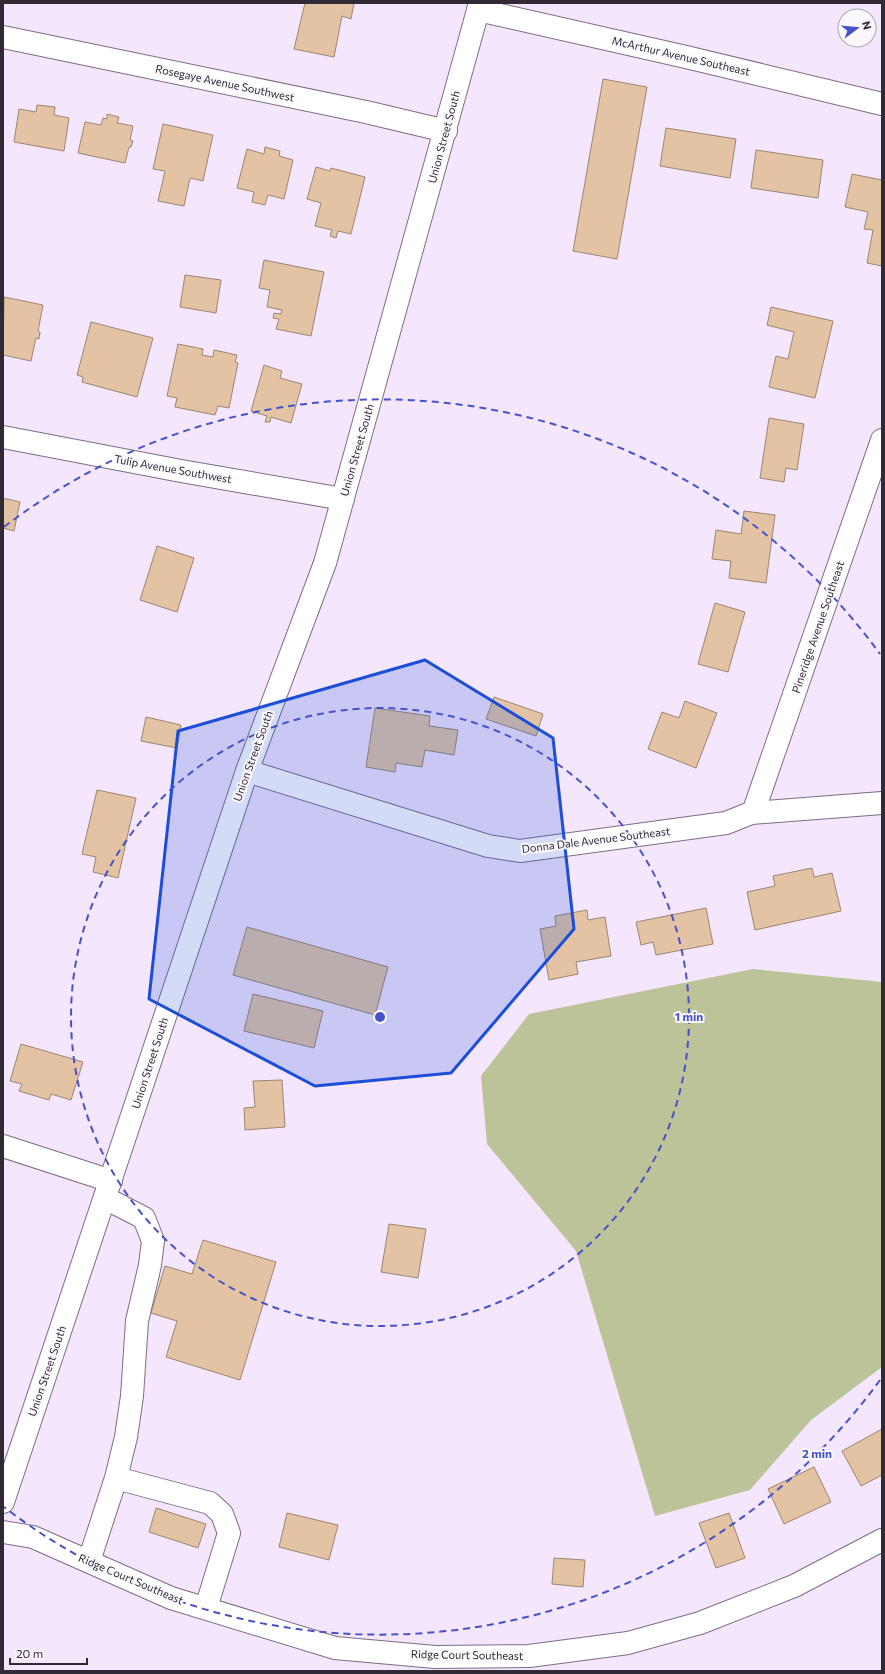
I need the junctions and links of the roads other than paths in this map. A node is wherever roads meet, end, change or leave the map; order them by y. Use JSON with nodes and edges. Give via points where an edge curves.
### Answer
{"nodes":[{"id":1,"x":479,"y":7,"type":"edge"},
{"id":2,"x":3,"y":37,"type":"edge"},
{"id":3,"x":882,"y":104,"type":"edge"},
{"id":4,"x":446,"y":131,"type":"junction"},
{"id":5,"x":3,"y":437,"type":"edge"},
{"id":6,"x":882,"y":440,"type":"edge"},
{"id":7,"x":343,"y":499,"type":"junction"},
{"id":8,"x":247,"y":771,"type":"junction"},
{"id":9,"x":882,"y":803,"type":"edge"},
{"id":10,"x":753,"y":813,"type":"junction"},
{"id":11,"x":3,"y":1146,"type":"edge"},
{"id":12,"x":108,"y":1189,"type":"junction"},
{"id":13,"x":116,"y":1478,"type":"junction"},
{"id":14,"x":3,"y":1502,"type":"edge"},
{"id":15,"x":3,"y":1532,"type":"edge"},
{"id":16,"x":882,"y":1540,"type":"edge"},
{"id":17,"x":89,"y":1561,"type":"junction"},
{"id":18,"x":206,"y":1608,"type":"junction"}],
"edges":[{"from":1,"to":3,"type":"street","name":"McArthur Avenue Southeast"},
{"from":1,"to":4,"type":"street","name":"Union Street South"},
{"from":2,"to":4,"type":"street","name":"Rosegaye Avenue Southwest"},
{"from":4,"to":7,"type":"street","name":"Union Street South"},
{"from":5,"to":7,"type":"street","name":"Tulip Avenue Southwest"},
{"from":6,"to":10,"type":"street","name":"Pineridge Avenue Southeast"},
{"from":7,"to":8,"type":"street","name":"Union Street South","via":[[325,563]]},
{"from":8,"to":10,"type":"street","name":"Donna Dale Avenue Southeast","via":[[488,846],[520,851],[726,823]]},
{"from":8,"to":12,"type":"street","name":"Union Street South"},
{"from":9,"to":10,"type":"street","name":"Donna Dale Avenue Southeast"},
{"from":11,"to":12,"type":"street"},
{"from":12,"to":13,"type":"street","via":[[144,1218],[153,1241],[138,1321],[126,1437]]},
{"from":12,"to":14,"type":"street","name":"Union Street South"},
{"from":13,"to":17,"type":"street"},
{"from":13,"to":18,"type":"street","via":[[210,1503],[222,1514],[228,1533]]},
{"from":15,"to":17,"type":"street","name":"Ridge Court Southeast","via":[[33,1537]]},
{"from":16,"to":18,"type":"street","name":"Ridge Court Southeast","via":[[794,1586],[700,1623],[628,1643],[529,1656],[436,1657],[335,1648]]},
{"from":17,"to":18,"type":"street","name":"Ridge Court Southeast","via":[[171,1598]]}]}
